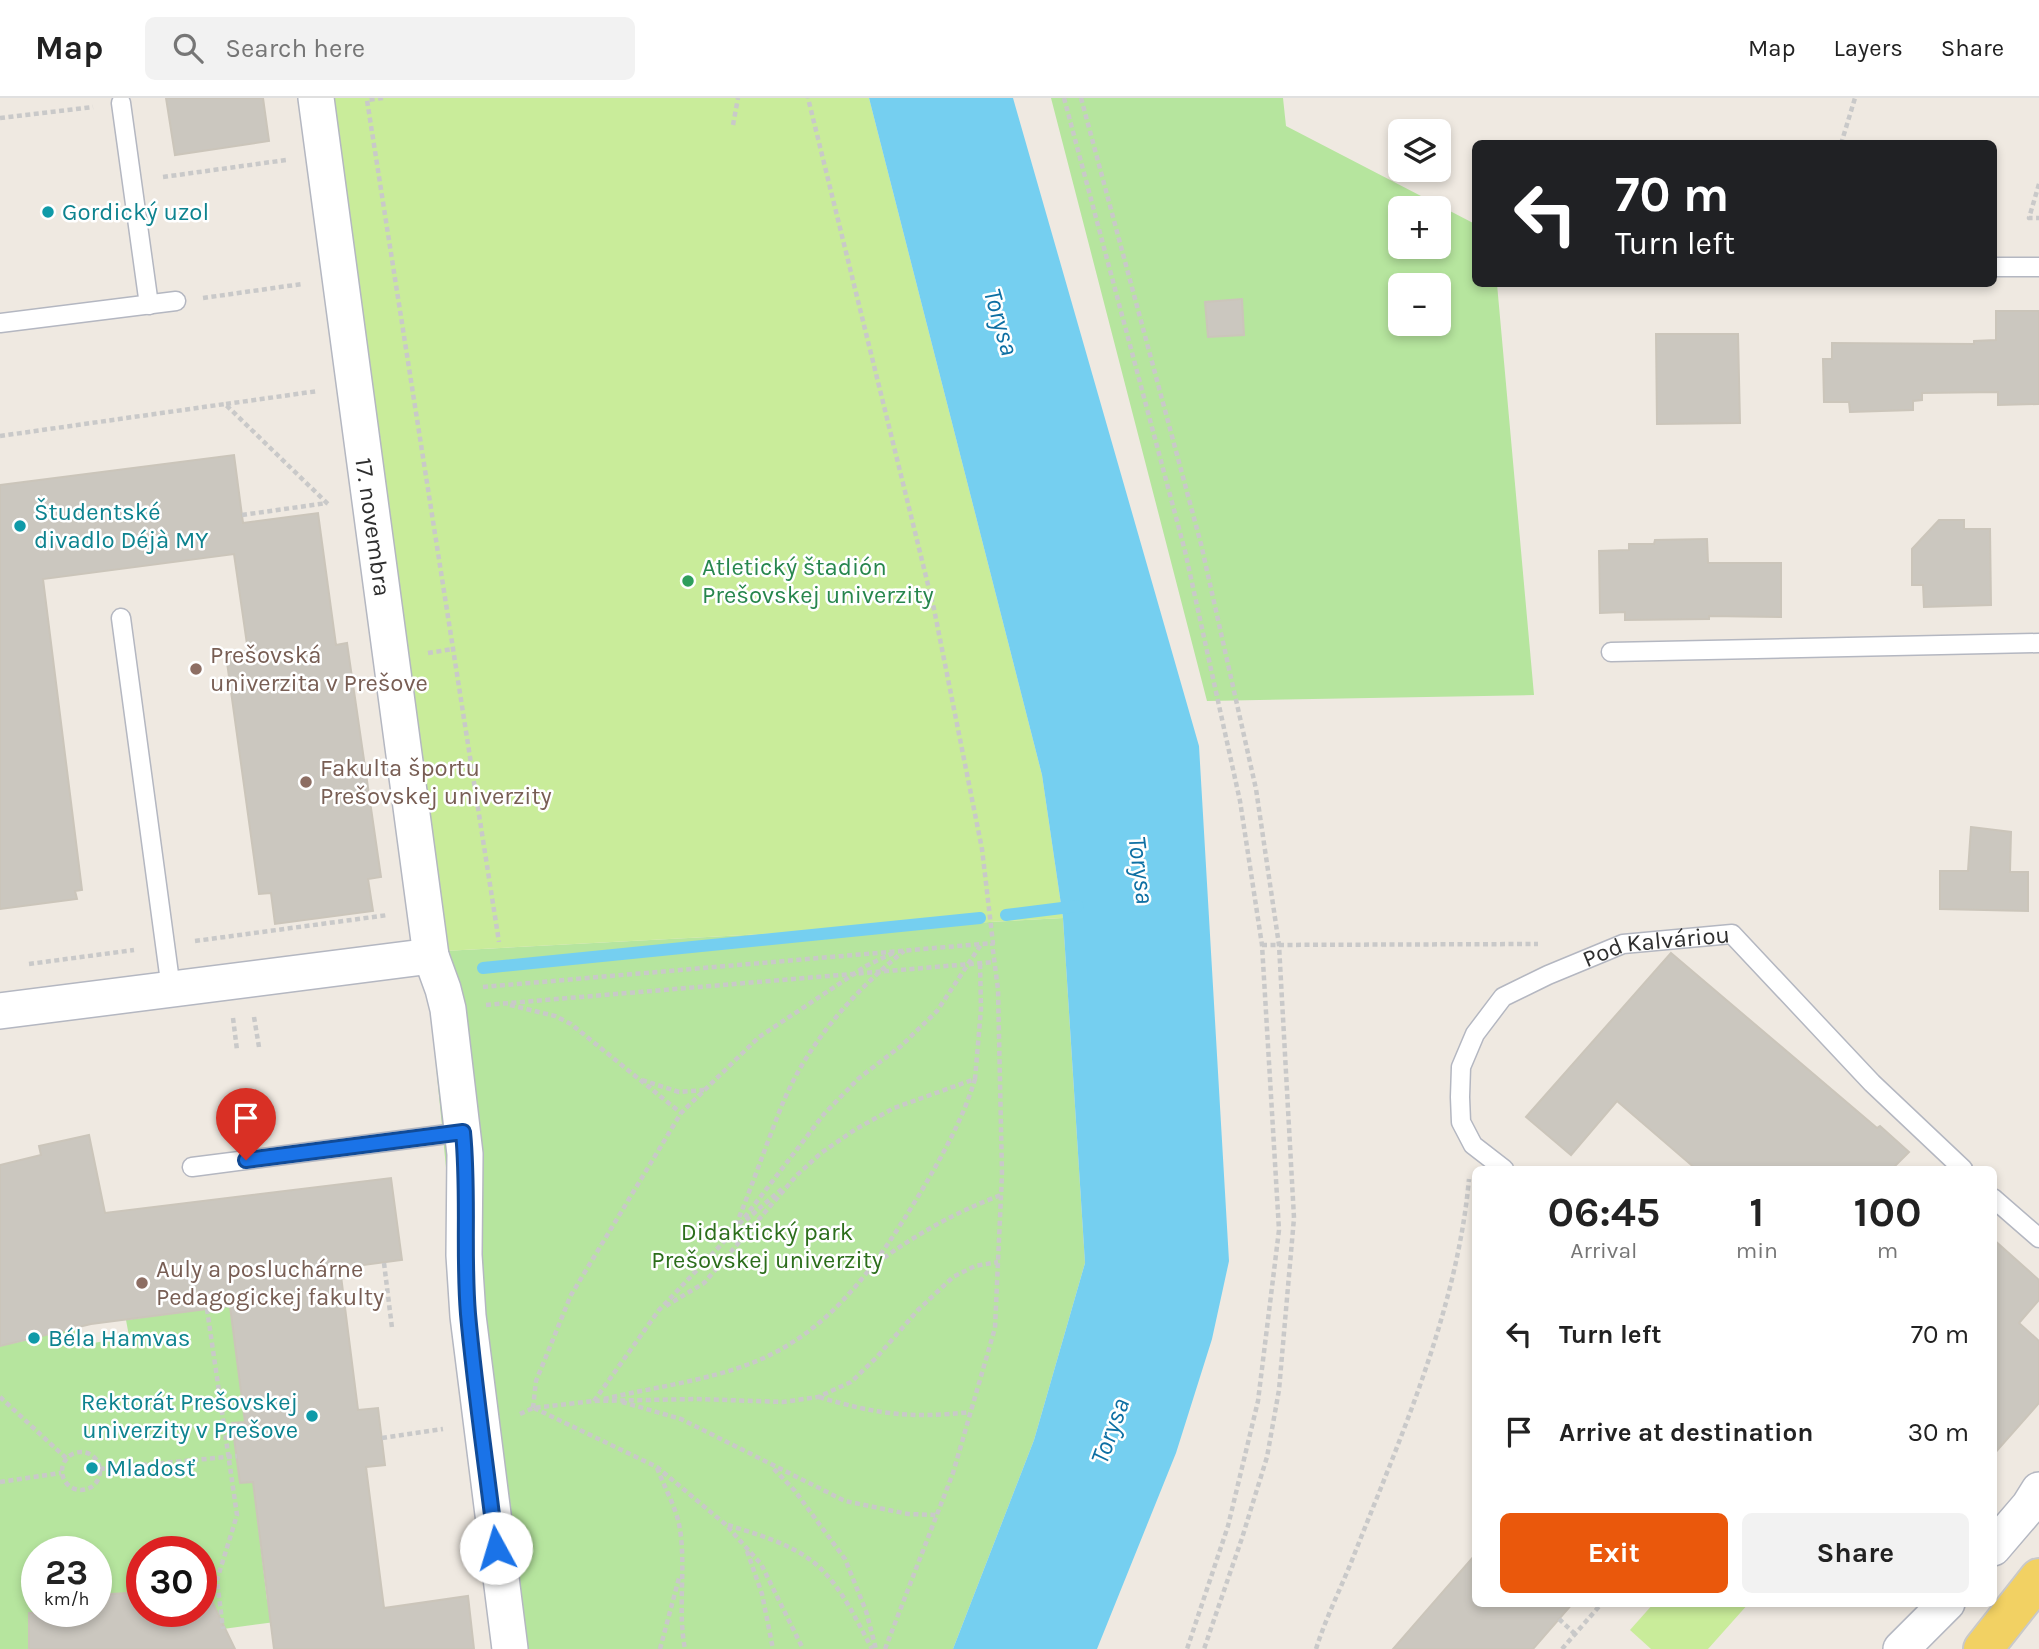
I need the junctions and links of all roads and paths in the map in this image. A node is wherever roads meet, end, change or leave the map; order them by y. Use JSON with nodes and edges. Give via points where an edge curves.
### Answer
{"nodes":[{"id":1,"x":316,"y":98,"type":"edge"},
{"id":2,"x":383,"y":98,"type":"edge"},
{"id":3,"x":738,"y":98,"type":"edge"},
{"id":4,"x":808,"y":98,"type":"edge"},
{"id":5,"x":1064,"y":98,"type":"edge"},
{"id":6,"x":1081,"y":98,"type":"edge"},
{"id":7,"x":1855,"y":98,"type":"edge"},
{"id":8,"x":121,"y":103,"type":"joint"},
{"id":9,"x":0,"y":118,"type":"edge"},
{"id":10,"x":733,"y":125,"type":"dead end"},
{"id":11,"x":1842,"y":140,"type":"edge"},
{"id":12,"x":287,"y":160,"type":"dead end"},
{"id":13,"x":159,"y":178,"type":"dead end"},
{"id":14,"x":2039,"y":184,"type":"edge"},
{"id":15,"x":2039,"y":218,"type":"edge"},
{"id":16,"x":1997,"y":267,"type":"edge"},
{"id":17,"x":2039,"y":267,"type":"edge"},
{"id":18,"x":304,"y":284,"type":"dead end"},
{"id":19,"x":176,"y":302,"type":"joint"},
{"id":20,"x":149,"y":304,"type":"junction"},
{"id":21,"x":0,"y":323,"type":"edge"},
{"id":22,"x":331,"y":390,"type":"dead end"},
{"id":23,"x":225,"y":404,"type":"junction"},
{"id":24,"x":0,"y":436,"type":"edge"},
{"id":25,"x":327,"y":503,"type":"junction"},
{"id":26,"x":335,"y":511,"type":"dead end"},
{"id":27,"x":242,"y":515,"type":"dead end"},
{"id":28,"x":121,"y":618,"type":"dead end"},
{"id":29,"x":2039,"y":643,"type":"edge"},
{"id":30,"x":1611,"y":652,"type":"dead end"},
{"id":31,"x":389,"y":915,"type":"dead end"},
{"id":32,"x":499,"y":942,"type":"dead end"},
{"id":33,"x":982,"y":943,"type":"junction"},
{"id":34,"x":992,"y":943,"type":"junction"},
{"id":35,"x":1541,"y":944,"type":"dead end"},
{"id":36,"x":166,"y":945,"type":"junction"},
{"id":37,"x":1262,"y":945,"type":"junction"},
{"id":38,"x":1279,"y":945,"type":"junction"},
{"id":39,"x":906,"y":950,"type":"junction"},
{"id":40,"x":898,"y":951,"type":"junction"},
{"id":41,"x":431,"y":956,"type":"junction"},
{"id":42,"x":995,"y":962,"type":"junction"},
{"id":43,"x":980,"y":963,"type":"junction"},
{"id":44,"x":28,"y":964,"type":"dead end"},
{"id":45,"x":970,"y":964,"type":"junction"},
{"id":46,"x":879,"y":971,"type":"junction"},
{"id":47,"x":855,"y":974,"type":"junction"},
{"id":48,"x":171,"y":989,"type":"junction"},
{"id":49,"x":445,"y":999,"type":"junction"},
{"id":50,"x":503,"y":1003,"type":"junction"},
{"id":51,"x":0,"y":1011,"type":"edge"},
{"id":52,"x":254,"y":1015,"type":"dead end"},
{"id":53,"x":233,"y":1018,"type":"dead end"},
{"id":54,"x":259,"y":1047,"type":"dead end"},
{"id":55,"x":237,"y":1050,"type":"dead end"},
{"id":56,"x":637,"y":1079,"type":"junction"},
{"id":57,"x":975,"y":1079,"type":"junction"},
{"id":58,"x":704,"y":1090,"type":"junction"},
{"id":59,"x":681,"y":1113,"type":"junction"},
{"id":60,"x":463,"y":1132,"type":"junction"},
{"id":61,"x":1473,"y":1144,"type":"junction"},
{"id":62,"x":1500,"y":1166,"type":"edge"},
{"id":63,"x":1959,"y":1166,"type":"edge"},
{"id":64,"x":192,"y":1167,"type":"dead end"},
{"id":65,"x":797,"y":1175,"type":"junction"},
{"id":66,"x":1001,"y":1195,"type":"junction"},
{"id":67,"x":1997,"y":1201,"type":"edge"},
{"id":68,"x":735,"y":1230,"type":"junction"},
{"id":69,"x":2039,"y":1238,"type":"edge"},
{"id":70,"x":998,"y":1262,"type":"junction"},
{"id":71,"x":384,"y":1263,"type":"dead end"},
{"id":72,"x":874,"y":1265,"type":"junction"},
{"id":73,"x":207,"y":1309,"type":"dead end"},
{"id":74,"x":659,"y":1311,"type":"junction"},
{"id":75,"x":392,"y":1328,"type":"dead end"},
{"id":76,"x":0,"y":1397,"type":"edge"},
{"id":77,"x":818,"y":1397,"type":"junction"},
{"id":78,"x":593,"y":1401,"type":"junction"},
{"id":79,"x":614,"y":1401,"type":"junction"},
{"id":80,"x":533,"y":1408,"type":"junction"},
{"id":81,"x":970,"y":1412,"type":"junction"},
{"id":82,"x":481,"y":1422,"type":"junction"},
{"id":83,"x":382,"y":1438,"type":"dead end"},
{"id":84,"x":237,"y":1456,"type":"dead end"},
{"id":85,"x":229,"y":1457,"type":"junction"},
{"id":86,"x":66,"y":1458,"type":"junction"},
{"id":87,"x":771,"y":1466,"type":"junction"},
{"id":88,"x":657,"y":1467,"type":"junction"},
{"id":89,"x":100,"y":1469,"type":"junction"},
{"id":90,"x":62,"y":1473,"type":"junction"},
{"id":91,"x":0,"y":1482,"type":"edge"},
{"id":92,"x":2039,"y":1490,"type":"edge"},
{"id":93,"x":937,"y":1515,"type":"junction"},
{"id":94,"x":725,"y":1524,"type":"junction"},
{"id":95,"x":1997,"y":1543,"type":"edge"},
{"id":96,"x":746,"y":1547,"type":"junction"},
{"id":97,"x":681,"y":1567,"type":"junction"},
{"id":98,"x":2039,"y":1578,"type":"edge"},
{"id":99,"x":217,"y":1580,"type":"joint"},
{"id":100,"x":1599,"y":1607,"type":"edge"},
{"id":101,"x":1943,"y":1607,"type":"edge"},
{"id":102,"x":1559,"y":1619,"type":"dead end"},
{"id":103,"x":223,"y":1629,"type":"dead end"},
{"id":104,"x":1575,"y":1634,"type":"junction"},
{"id":105,"x":1993,"y":1636,"type":"edge"},
{"id":106,"x":510,"y":1649,"type":"edge"},
{"id":107,"x":660,"y":1649,"type":"edge"},
{"id":108,"x":685,"y":1649,"type":"edge"},
{"id":109,"x":772,"y":1649,"type":"edge"},
{"id":110,"x":803,"y":1649,"type":"edge"},
{"id":111,"x":874,"y":1649,"type":"edge"},
{"id":112,"x":885,"y":1649,"type":"edge"},
{"id":113,"x":1187,"y":1649,"type":"edge"},
{"id":114,"x":1204,"y":1649,"type":"edge"},
{"id":115,"x":1316,"y":1649,"type":"edge"},
{"id":116,"x":1562,"y":1649,"type":"edge"},
{"id":117,"x":1901,"y":1649,"type":"edge"},
{"id":118,"x":1972,"y":1649,"type":"edge"}],
"edges":[{"from":1,"to":41,"type":"street","name":"17. novembra"},
{"from":2,"to":32,"type":"path","via":[[367,100]]},
{"from":3,"to":10,"type":"path"},
{"from":4,"to":34,"type":"path","via":[[934,610],[982,849]]},
{"from":5,"to":37,"type":"path","via":[[1185,551],[1240,801]]},
{"from":6,"to":38,"type":"path","via":[[1201,544],[1256,789]]},
{"from":7,"to":11,"type":"path"},
{"from":8,"to":9,"type":"path"},
{"from":8,"to":20,"type":"lane"},
{"from":12,"to":13,"type":"path"},
{"from":14,"to":15,"type":"path","via":[[2029,218]]},
{"from":16,"to":17,"type":"lane"},
{"from":18,"to":19,"type":"path"},
{"from":19,"to":20,"type":"lane"},
{"from":20,"to":21,"type":"lane"},
{"from":22,"to":23,"type":"path"},
{"from":23,"to":24,"type":"path"},
{"from":23,"to":25,"type":"path"},
{"from":25,"to":26,"type":"path"},
{"from":25,"to":27,"type":"path"},
{"from":28,"to":36,"type":"lane"},
{"from":29,"to":30,"type":"lane"},
{"from":31,"to":36,"type":"path"},
{"from":33,"to":34,"type":"path"},
{"from":33,"to":39,"type":"path"},
{"from":33,"to":45,"type":"path"},
{"from":34,"to":42,"type":"path"},
{"from":35,"to":38,"type":"path"},
{"from":36,"to":44,"type":"path"},
{"from":36,"to":48,"type":"lane"},
{"from":37,"to":38,"type":"path"},
{"from":37,"to":113,"type":"path","via":[[1279,1230],[1258,1401],[1228,1526]]},
{"from":38,"to":114,"type":"path","via":[[1294,1218],[1279,1390],[1263,1468]]},
{"from":39,"to":40,"type":"path"},
{"from":39,"to":46,"type":"path"},
{"from":40,"to":47,"type":"path"},
{"from":40,"to":49,"type":"path"},
{"from":41,"to":48,"type":"street"},
{"from":41,"to":49,"type":"street","name":"17. novembra"},
{"from":42,"to":43,"type":"path"},
{"from":42,"to":66,"type":"path"},
{"from":43,"to":45,"type":"path"},
{"from":43,"to":57,"type":"path"},
{"from":45,"to":46,"type":"path"},
{"from":45,"to":68,"type":"path","via":[[937,1012],[824,1114]]},
{"from":46,"to":47,"type":"path"},
{"from":46,"to":68,"type":"path","via":[[847,1003],[809,1055],[782,1104]]},
{"from":47,"to":50,"type":"path"},
{"from":47,"to":58,"type":"path","via":[[760,1037]]},
{"from":48,"to":51,"type":"street"},
{"from":49,"to":50,"type":"path"},
{"from":49,"to":60,"type":"street","name":"17. novembra"},
{"from":50,"to":56,"type":"path","via":[[571,1024]]},
{"from":52,"to":54,"type":"path"},
{"from":53,"to":55,"type":"path"},
{"from":56,"to":58,"type":"path","via":[[679,1092]]},
{"from":56,"to":59,"type":"path"},
{"from":57,"to":65,"type":"path","via":[[894,1108],[821,1153]]},
{"from":57,"to":72,"type":"path","via":[[944,1152]]},
{"from":58,"to":59,"type":"path"},
{"from":59,"to":80,"type":"path","via":[[571,1295],[536,1381]]},
{"from":60,"to":64,"type":"lane"},
{"from":60,"to":82,"type":"street","name":"17. novembra","via":[[464,1255]]},
{"from":61,"to":62,"type":"lane"},
{"from":61,"to":63,"type":"lane","name":"Pod Kalváriou","via":[[1461,1122],[1461,1067],[1475,1034],[1503,997],[1623,944],[1731,934],[1872,1083]]},
{"from":61,"to":115,"type":"path","via":[[1467,1205],[1437,1336]]},
{"from":65,"to":68,"type":"path"},
{"from":65,"to":74,"type":"path","via":[[704,1283]]},
{"from":66,"to":70,"type":"path"},
{"from":66,"to":72,"type":"path","via":[[964,1209]]},
{"from":67,"to":69,"type":"lane"},
{"from":68,"to":74,"type":"path"},
{"from":70,"to":77,"type":"path","via":[[953,1277],[850,1382]]},
{"from":70,"to":81,"type":"path","via":[[995,1328]]},
{"from":71,"to":75,"type":"path"},
{"from":72,"to":78,"type":"path","via":[[804,1336],[772,1354],[722,1373]]},
{"from":73,"to":85,"type":"path"},
{"from":74,"to":78,"type":"path"},
{"from":76,"to":86,"type":"path"},
{"from":77,"to":79,"type":"path","via":[[783,1402]]},
{"from":77,"to":81,"type":"path","via":[[888,1414]]},
{"from":78,"to":79,"type":"path"},
{"from":78,"to":80,"type":"path"},
{"from":79,"to":87,"type":"path","via":[[681,1419]]},
{"from":80,"to":88,"type":"path"},
{"from":81,"to":93,"type":"path"},
{"from":82,"to":83,"type":"path"},
{"from":82,"to":106,"type":"street","name":"17. novembra"},
{"from":84,"to":85,"type":"path"},
{"from":85,"to":89,"type":"path"},
{"from":85,"to":99,"type":"path","via":[[237,1515]]},
{"from":86,"to":89,"type":"path","via":[[77,1452],[90,1454]]},
{"from":86,"to":90,"type":"path"},
{"from":87,"to":93,"type":"path","via":[[845,1501]]},
{"from":87,"to":111,"type":"path","via":[[845,1559],[866,1611]]},
{"from":88,"to":94,"type":"path"},
{"from":88,"to":97,"type":"path","via":[[678,1522]]},
{"from":89,"to":90,"type":"path","via":[[94,1486],[82,1491],[65,1482]]},
{"from":90,"to":91,"type":"path"},
{"from":92,"to":95,"type":"street"},
{"from":93,"to":112,"type":"path"},
{"from":94,"to":96,"type":"path"},
{"from":94,"to":111,"type":"path","via":[[777,1541],[817,1566],[837,1588]]},
{"from":96,"to":109,"type":"path","via":[[762,1594]]},
{"from":96,"to":110,"type":"path","via":[[761,1564]]},
{"from":97,"to":107,"type":"path"},
{"from":97,"to":108,"type":"path"},
{"from":98,"to":105,"type":"main road"},
{"from":99,"to":103,"type":"path"},
{"from":100,"to":104,"type":"path"},
{"from":101,"to":117,"type":"street"},
{"from":102,"to":104,"type":"path"},
{"from":104,"to":116,"type":"path"},
{"from":105,"to":118,"type":"lane"}]}
